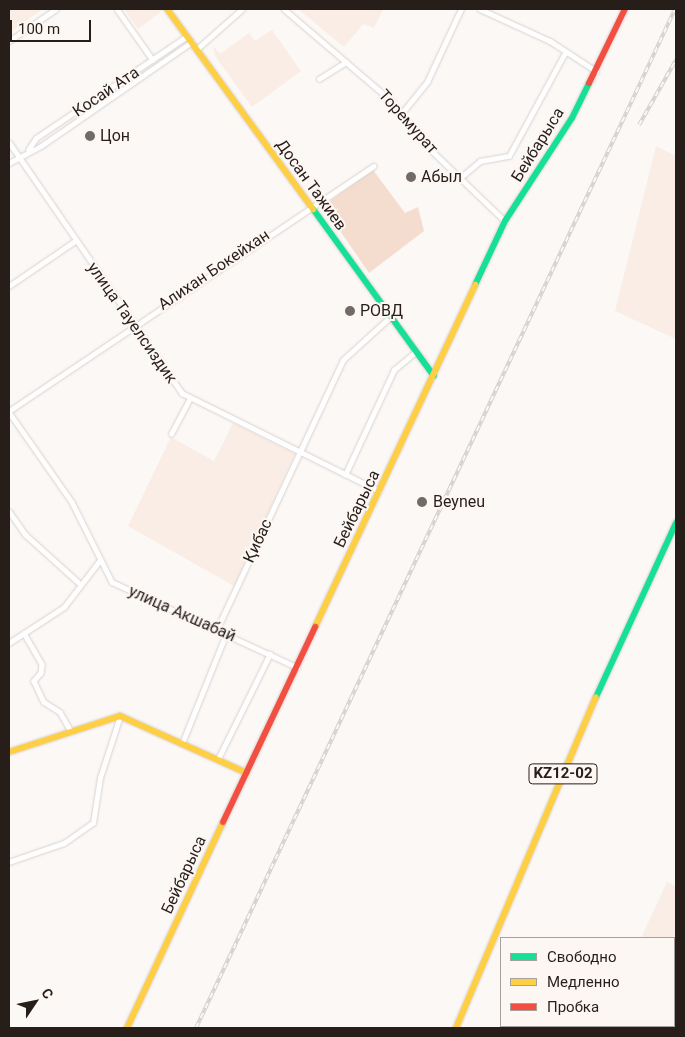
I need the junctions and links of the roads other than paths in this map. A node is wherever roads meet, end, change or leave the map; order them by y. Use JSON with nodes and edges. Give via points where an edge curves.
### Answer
{"nodes":[{"id":1,"x":56,"y":9,"type":"edge"},
{"id":2,"x":117,"y":9,"type":"edge"},
{"id":3,"x":167,"y":9,"type":"edge"},
{"id":4,"x":242,"y":9,"type":"edge"},
{"id":5,"x":284,"y":9,"type":"edge"},
{"id":6,"x":461,"y":9,"type":"edge"},
{"id":7,"x":480,"y":9,"type":"edge"},
{"id":8,"x":625,"y":9,"type":"edge"},
{"id":9,"x":187,"y":36,"type":"junction"},
{"id":10,"x":9,"y":40,"type":"edge"},
{"id":11,"x":192,"y":42,"type":"junction"},
{"id":12,"x":197,"y":49,"type":"junction"},
{"id":13,"x":565,"y":52,"type":"junction"},
{"id":14,"x":153,"y":60,"type":"junction"},
{"id":15,"x":346,"y":62,"type":"junction"},
{"id":16,"x":596,"y":71,"type":"junction"},
{"id":17,"x":319,"y":79,"type":"dead end"},
{"id":18,"x":89,"y":103,"type":"junction"},
{"id":19,"x":93,"y":110,"type":"junction"},
{"id":20,"x":402,"y":113,"type":"junction"},
{"id":21,"x":9,"y":142,"type":"edge"},
{"id":22,"x":28,"y":150,"type":"junction"},
{"id":23,"x":18,"y":156,"type":"junction"},
{"id":24,"x":9,"y":163,"type":"edge"},
{"id":25,"x":373,"y":166,"type":"dead end"},
{"id":26,"x":460,"y":178,"type":"junction"},
{"id":27,"x":310,"y":206,"type":"junction"},
{"id":28,"x":505,"y":221,"type":"junction"},
{"id":29,"x":75,"y":240,"type":"junction"},
{"id":30,"x":9,"y":286,"type":"edge"},
{"id":31,"x":389,"y":318,"type":"junction"},
{"id":32,"x":134,"y":324,"type":"junction"},
{"id":33,"x":414,"y":353,"type":"junction"},
{"id":34,"x":434,"y":376,"type":"junction"},
{"id":35,"x":190,"y":399,"type":"junction"},
{"id":36,"x":9,"y":412,"type":"edge"},
{"id":37,"x":172,"y":434,"type":"dead end"},
{"id":38,"x":300,"y":452,"type":"junction"},
{"id":39,"x":345,"y":475,"type":"junction"},
{"id":40,"x":380,"y":492,"type":"junction"},
{"id":41,"x":9,"y":511,"type":"edge"},
{"id":42,"x":676,"y":523,"type":"edge"},
{"id":43,"x":100,"y":560,"type":"junction"},
{"id":44,"x":78,"y":582,"type":"junction"},
{"id":45,"x":217,"y":629,"type":"junction"},
{"id":46,"x":24,"y":633,"type":"junction"},
{"id":47,"x":226,"y":634,"type":"junction"},
{"id":48,"x":9,"y":643,"type":"edge"},
{"id":49,"x":270,"y":654,"type":"junction"},
{"id":50,"x":297,"y":667,"type":"junction"},
{"id":51,"x":120,"y":716,"type":"junction"},
{"id":52,"x":70,"y":729,"type":"junction"},
{"id":53,"x":183,"y":741,"type":"junction"},
{"id":54,"x":9,"y":752,"type":"edge"},
{"id":55,"x":218,"y":759,"type":"junction"},
{"id":56,"x":247,"y":773,"type":"junction"},
{"id":57,"x":9,"y":862,"type":"edge"},
{"id":58,"x":127,"y":1028,"type":"edge"},
{"id":59,"x":456,"y":1028,"type":"edge"}],
"edges":[{"from":1,"to":10,"type":"street"},
{"from":2,"to":14,"type":"street"},
{"from":3,"to":9,"type":"main road","name":"Досан Тажиев"},
{"from":4,"to":12,"type":"street"},
{"from":5,"to":15,"type":"street","name":"Торемурат"},
{"from":6,"to":20,"type":"street","via":[[427,82]]},
{"from":7,"to":13,"type":"street","via":[[550,40]]},
{"from":8,"to":16,"type":"main road","name":"Бейбарыса"},
{"from":9,"to":11,"type":"main road","name":"Досан Тажиев"},
{"from":9,"to":14,"type":"street","name":"Косай Ата"},
{"from":11,"to":12,"type":"main road","name":"Досан Тажиев"},
{"from":11,"to":19,"type":"street","name":"Косай Ата"},
{"from":12,"to":27,"type":"main road","name":"Досан Тажиев"},
{"from":13,"to":16,"type":"street"},
{"from":13,"to":26,"type":"street","via":[[509,156],[480,161]]},
{"from":14,"to":18,"type":"street","name":"Косай Ата"},
{"from":15,"to":17,"type":"street"},
{"from":15,"to":20,"type":"street","name":"Торемурат"},
{"from":16,"to":28,"type":"main road","name":"Бейбарыса","via":[[572,118]]},
{"from":18,"to":19,"type":"street"},
{"from":18,"to":22,"type":"street","name":"Косай Ата","via":[[36,138]]},
{"from":19,"to":22,"type":"street","name":"Косай Ата"},
{"from":20,"to":26,"type":"street","name":"Торемурат","via":[[426,145]]},
{"from":21,"to":23,"type":"street","name":"улица Тауелсиздик"},
{"from":22,"to":23,"type":"street","name":"Косай Ата"},
{"from":23,"to":24,"type":"street","name":"Косай Ата"},
{"from":23,"to":29,"type":"street","name":"улица Тауелсиздик"},
{"from":25,"to":27,"type":"street","name":"Алихан Бокейхан"},
{"from":26,"to":28,"type":"street","name":"Торемурат"},
{"from":27,"to":31,"type":"main road","name":"Досан Тажиев"},
{"from":27,"to":32,"type":"street","name":"Алихан Бокейхан"},
{"from":28,"to":34,"type":"main road","name":"Бейбарыса"},
{"from":29,"to":30,"type":"street"},
{"from":29,"to":32,"type":"street","name":"улица Тауелсиздик"},
{"from":31,"to":33,"type":"main road","name":"Досан Тажиев"},
{"from":31,"to":38,"type":"street","name":"Қибас","via":[[343,360]]},
{"from":32,"to":35,"type":"street","name":"улица Тауелсиздик","via":[[175,386]]},
{"from":32,"to":36,"type":"street","name":"Алихан Бокейхан"},
{"from":33,"to":34,"type":"main road","name":"Досан Тажиев"},
{"from":33,"to":39,"type":"street","via":[[394,370]]},
{"from":34,"to":40,"type":"main road","name":"Бейбарыса"},
{"from":35,"to":37,"type":"street"},
{"from":35,"to":38,"type":"street","name":"улица Тауелсиздик"},
{"from":36,"to":43,"type":"street","name":"улица Акшабай","via":[[72,502]]},
{"from":38,"to":39,"type":"street","name":"улица Тауелсиздик"},
{"from":38,"to":45,"type":"street","name":"Қибас"},
{"from":39,"to":40,"type":"street","name":"улица Тауелсиздик"},
{"from":40,"to":50,"type":"main road","name":"Бейбарыса"},
{"from":41,"to":44,"type":"street","via":[[26,535]]},
{"from":42,"to":59,"type":"main road","number":"KZ12-02","via":[[619,642]]},
{"from":43,"to":44,"type":"street"},
{"from":43,"to":45,"type":"street","name":"улица Акшабай","via":[[115,585]]},
{"from":44,"to":46,"type":"street","via":[[64,606]]},
{"from":45,"to":47,"type":"street","name":"улица Акшабай"},
{"from":46,"to":48,"type":"street"},
{"from":46,"to":52,"type":"street","via":[[42,664],[42,673],[34,681],[44,702],[60,712]]},
{"from":47,"to":49,"type":"street","name":"улица Акшабай"},
{"from":47,"to":53,"type":"street"},
{"from":49,"to":50,"type":"street","name":"улица Акшабай"},
{"from":49,"to":55,"type":"street"},
{"from":50,"to":56,"type":"main road","name":"Бейбарыса"},
{"from":51,"to":52,"type":"main road"},
{"from":51,"to":53,"type":"main road"},
{"from":51,"to":57,"type":"street","via":[[100,778],[93,823],[64,843]]},
{"from":52,"to":54,"type":"main road"},
{"from":53,"to":55,"type":"main road"},
{"from":55,"to":56,"type":"main road"},
{"from":56,"to":58,"type":"main road","name":"Бейбарыса"}]}
